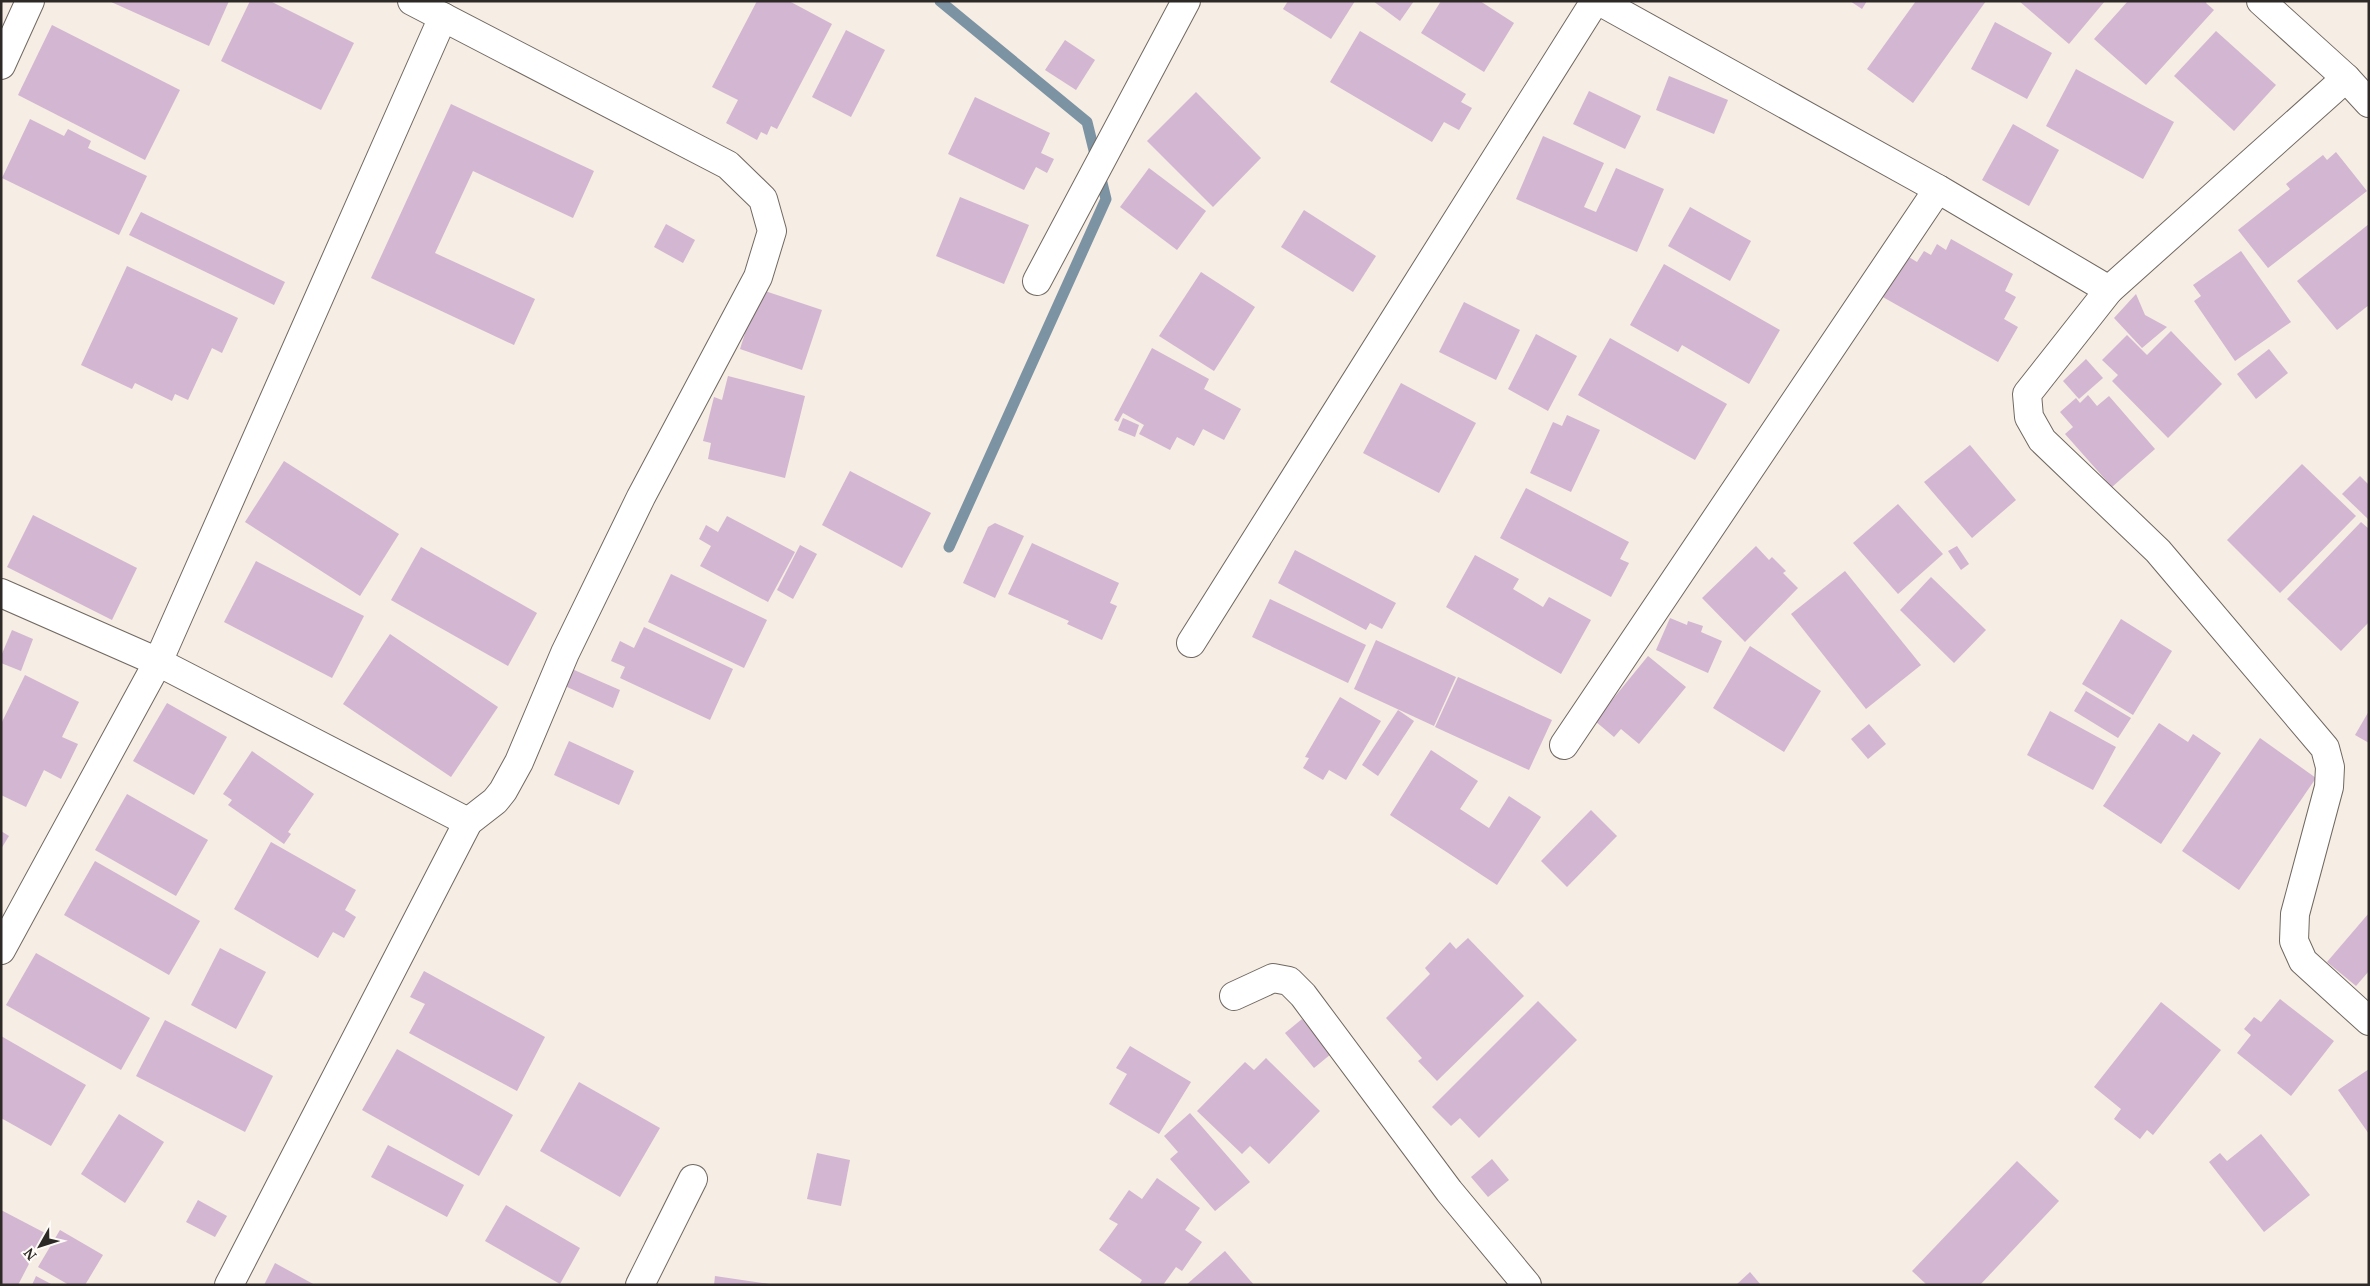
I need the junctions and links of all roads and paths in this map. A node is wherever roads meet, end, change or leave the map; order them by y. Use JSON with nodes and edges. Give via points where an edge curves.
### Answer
{"nodes":[{"id":1,"x":30,"y":1,"type":"edge"},
{"id":2,"x":412,"y":1,"type":"edge"},
{"id":3,"x":1186,"y":1,"type":"edge"},
{"id":4,"x":1595,"y":1,"type":"edge"},
{"id":5,"x":1599,"y":1,"type":"edge"},
{"id":6,"x":2261,"y":1,"type":"edge"},
{"id":7,"x":444,"y":17,"type":"junction"},
{"id":8,"x":1,"y":65,"type":"edge"},
{"id":9,"x":2346,"y":78,"type":"junction"},
{"id":10,"x":2369,"y":103,"type":"edge"},
{"id":11,"x":1938,"y":189,"type":"junction"},
{"id":12,"x":1037,"y":281,"type":"dead end"},
{"id":13,"x":2109,"y":290,"type":"junction"},
{"id":14,"x":1,"y":593,"type":"edge"},
{"id":15,"x":1191,"y":643,"type":"dead end"},
{"id":16,"x":158,"y":662,"type":"junction"},
{"id":17,"x":1564,"y":745,"type":"dead end"},
{"id":18,"x":468,"y":822,"type":"junction"},
{"id":19,"x":1,"y":950,"type":"edge"},
{"id":20,"x":1234,"y":996,"type":"dead end"},
{"id":21,"x":2369,"y":1021,"type":"edge"},
{"id":22,"x":693,"y":1180,"type":"dead end"},
{"id":23,"x":229,"y":1285,"type":"edge"},
{"id":24,"x":640,"y":1285,"type":"edge"},
{"id":25,"x":1527,"y":1285,"type":"edge"}],
"edges":[{"from":1,"to":8,"type":"street"},
{"from":2,"to":7,"type":"street"},
{"from":3,"to":12,"type":"street"},
{"from":4,"to":15,"type":"street"},
{"from":5,"to":11,"type":"street"},
{"from":6,"to":9,"type":"street"},
{"from":7,"to":16,"type":"street"},
{"from":7,"to":18,"type":"street","via":[[728,165],[763,198],[772,231],[758,277],[641,497],[519,762],[503,791]]},
{"from":9,"to":10,"type":"street"},
{"from":9,"to":13,"type":"street"},
{"from":11,"to":13,"type":"street"},
{"from":11,"to":17,"type":"street"},
{"from":13,"to":21,"type":"street","via":[[2027,394],[2029,417],[2042,440],[2158,551],[2325,748],[2330,767],[2329,787],[2295,914],[2294,941],[2303,961]]},
{"from":14,"to":16,"type":"street"},
{"from":16,"to":18,"type":"street"},
{"from":16,"to":19,"type":"street"},
{"from":18,"to":23,"type":"street"},
{"from":20,"to":25,"type":"street","via":[[1273,978],[1289,981],[1303,995],[1449,1191]]},
{"from":22,"to":24,"type":"street"}]}
